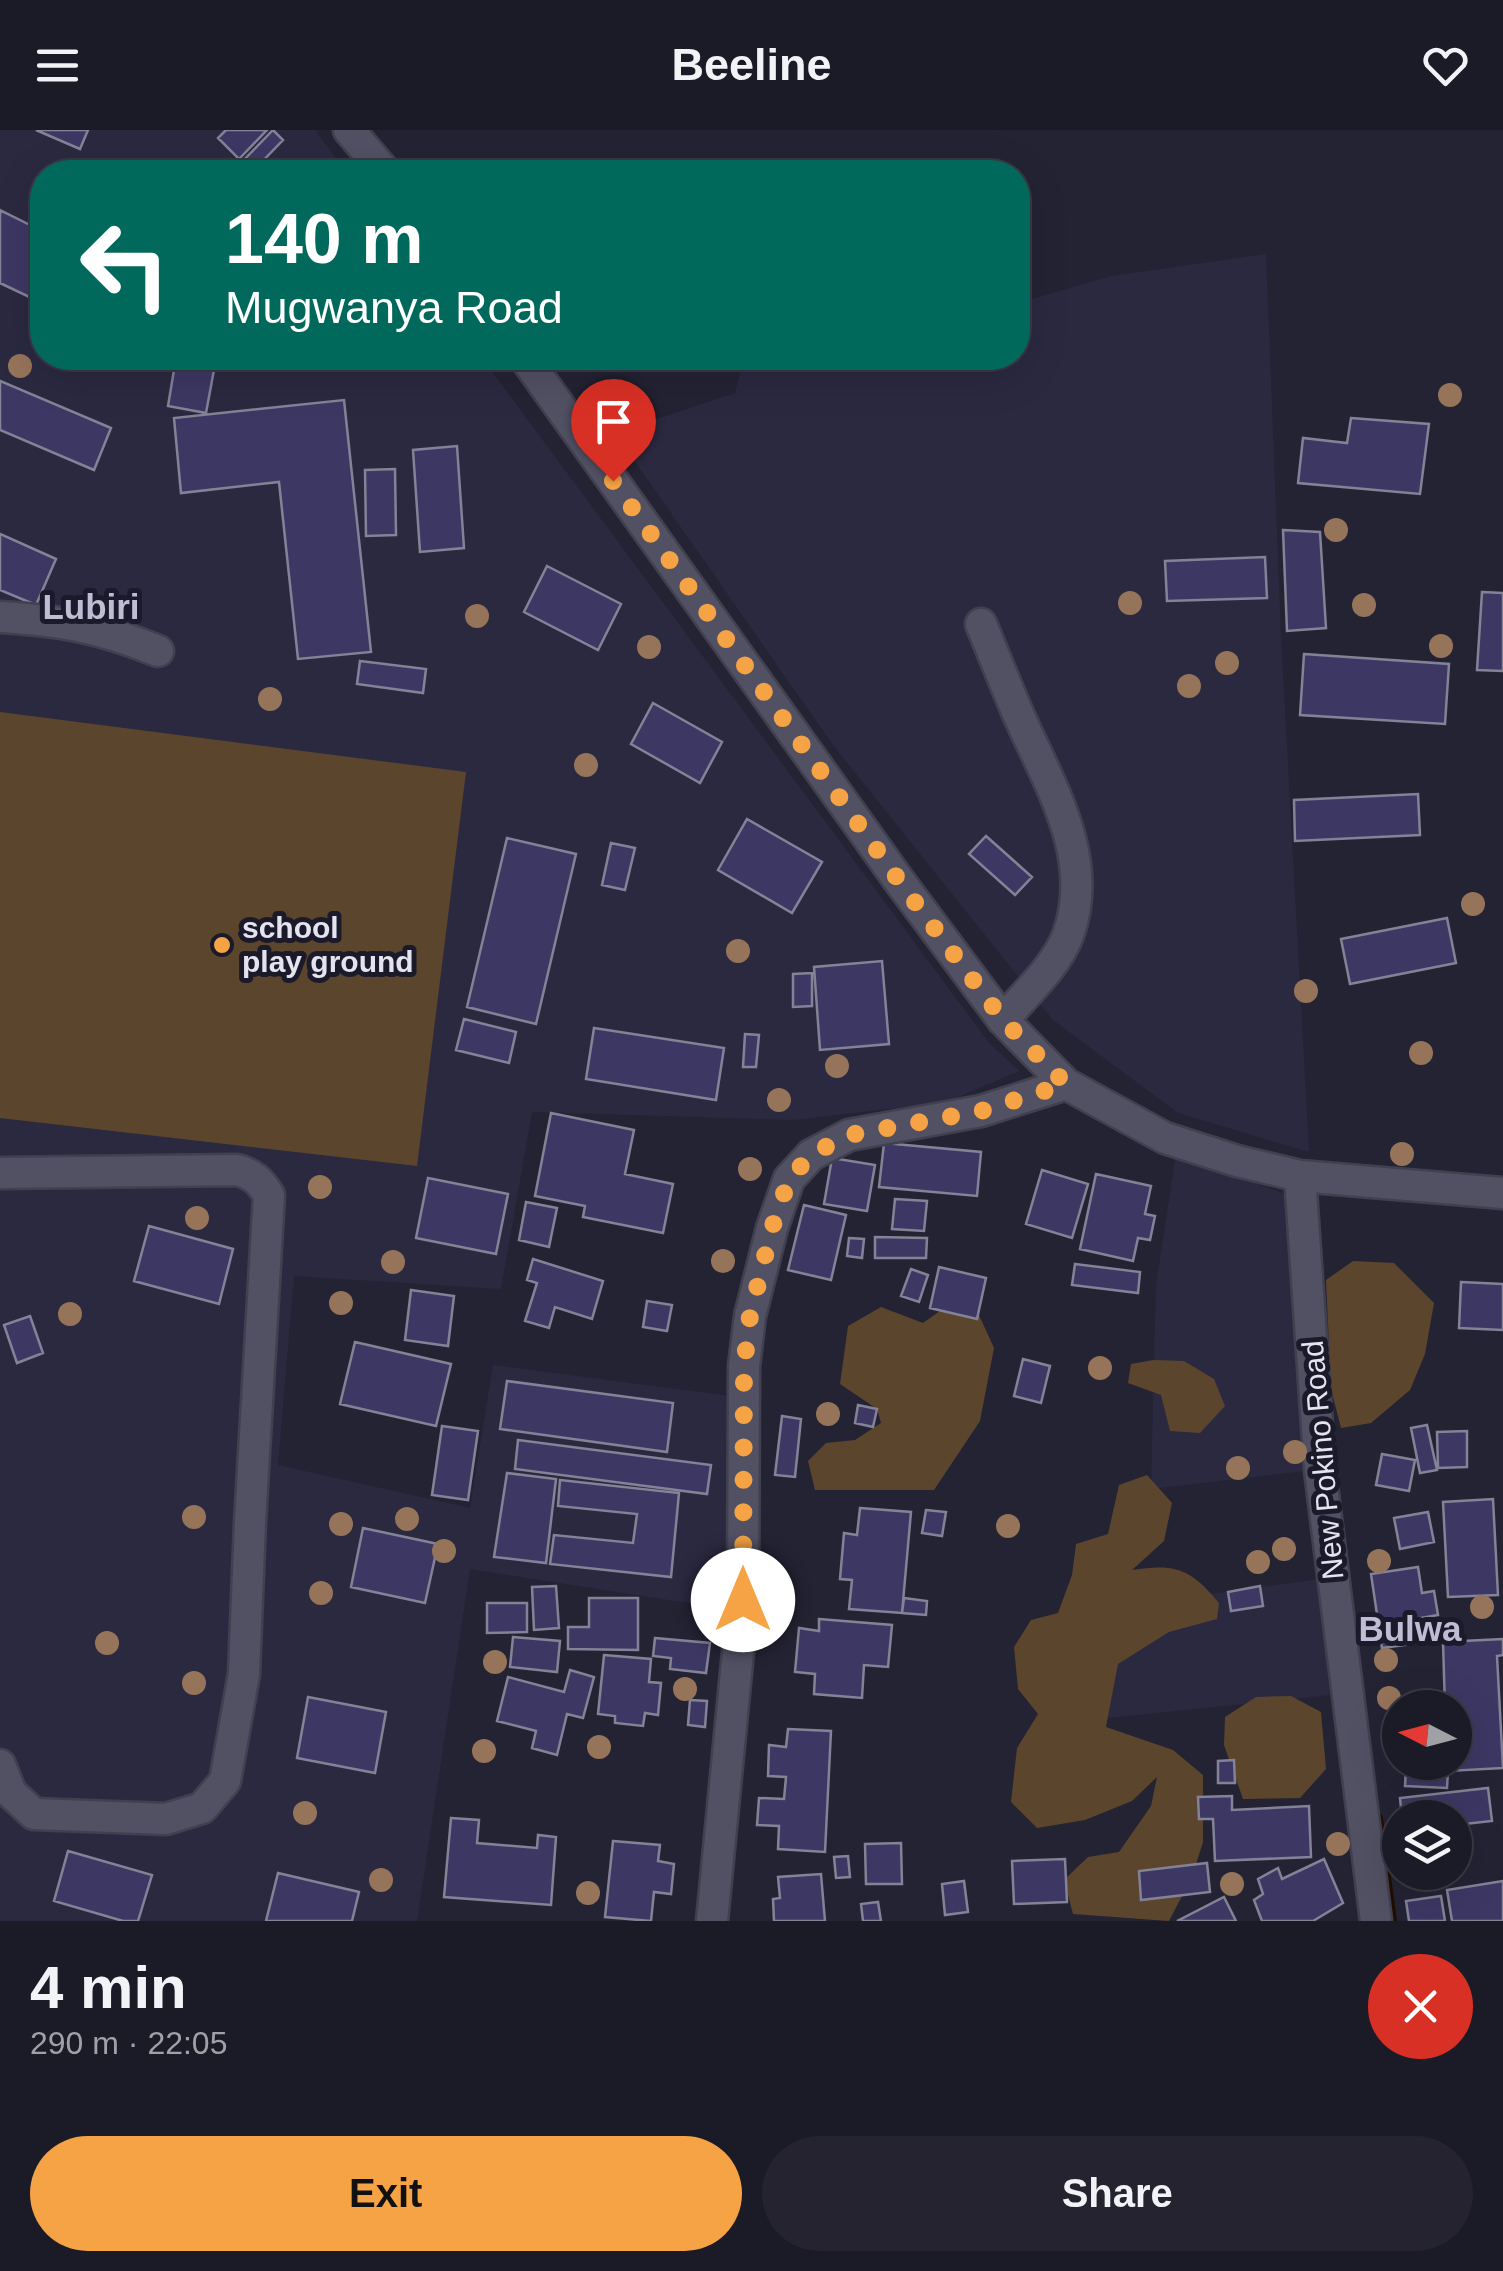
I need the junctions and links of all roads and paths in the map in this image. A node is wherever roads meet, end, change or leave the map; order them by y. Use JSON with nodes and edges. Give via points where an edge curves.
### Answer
{"nodes":[{"id":1,"x":350,"y":130,"type":"edge"},
{"id":2,"x":375,"y":160,"type":"edge"},
{"id":3,"x":534,"y":370,"type":"edge"},
{"id":4,"x":0,"y":617,"type":"edge"},
{"id":5,"x":981,"y":624,"type":"dead end"},
{"id":6,"x":158,"y":650,"type":"dead end"},
{"id":7,"x":1003,"y":1020,"type":"junction"},
{"id":8,"x":1066,"y":1084,"type":"junction"},
{"id":9,"x":0,"y":1173,"type":"edge"},
{"id":10,"x":1300,"y":1176,"type":"junction"},
{"id":11,"x":1503,"y":1193,"type":"edge"},
{"id":12,"x":0,"y":1765,"type":"edge"},
{"id":13,"x":712,"y":1921,"type":"edge"},
{"id":14,"x":1376,"y":1921,"type":"edge"}],
"edges":[{"from":1,"to":2,"type":"street"},
{"from":3,"to":7,"type":"street"},
{"from":4,"to":6,"type":"street","via":[[85,626]]},
{"from":5,"to":7,"type":"street","via":[[1064,816],[1075,861],[1076,903],[1067,937]]},
{"from":7,"to":8,"type":"street"},
{"from":8,"to":10,"type":"street","via":[[1165,1138]]},
{"from":8,"to":13,"type":"street","via":[[981,1111],[849,1135],[812,1154],[789,1179],[750,1316],[744,1366],[743,1600]]},
{"from":9,"to":12,"type":"street","via":[[237,1170],[260,1181],[268,1194],[244,1674],[225,1781],[202,1808],[166,1820],[34,1814],[11,1793]]},
{"from":10,"to":11,"type":"street"},
{"from":10,"to":14,"type":"street","name":"New Pokino Road","via":[[1320,1470]]}]}
